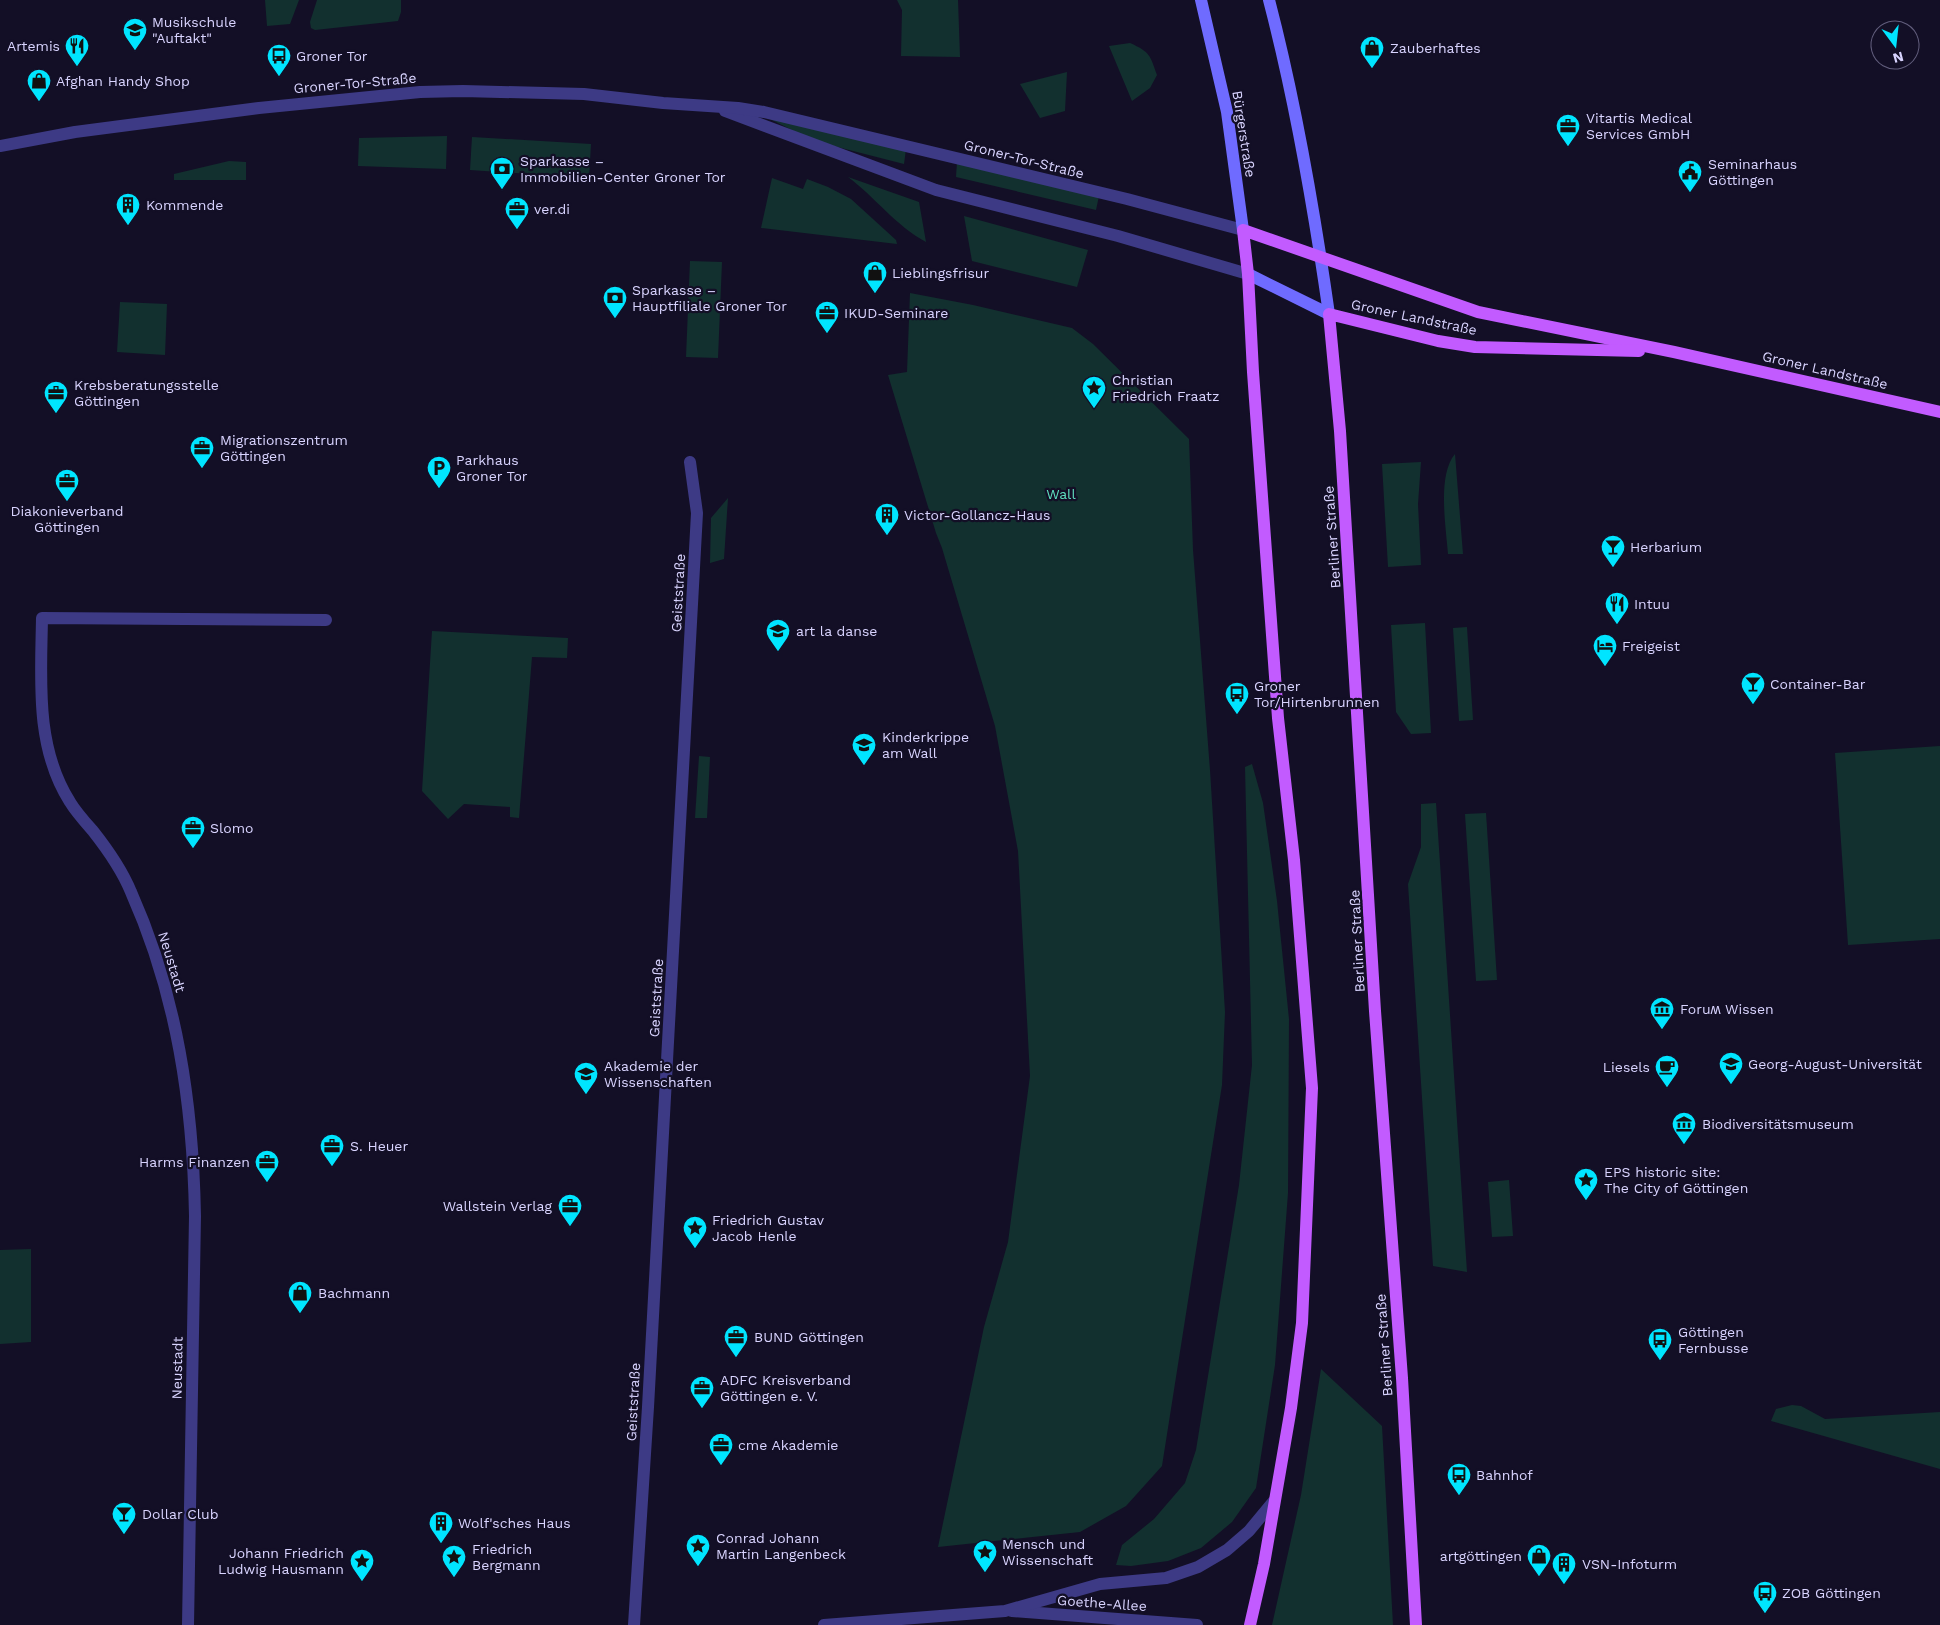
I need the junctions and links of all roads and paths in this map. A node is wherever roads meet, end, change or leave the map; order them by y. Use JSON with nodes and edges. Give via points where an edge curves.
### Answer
{"nodes":[{"id":1,"x":1201,"y":0,"type":"edge"},
{"id":2,"x":1269,"y":0,"type":"edge"},
{"id":3,"x":716,"y":107,"type":"junction"},
{"id":4,"x":0,"y":146,"type":"edge"},
{"id":5,"x":1243,"y":230,"type":"junction"},
{"id":6,"x":1321,"y":256,"type":"junction"},
{"id":7,"x":1248,"y":274,"type":"junction"},
{"id":8,"x":1329,"y":314,"type":"junction"},
{"id":9,"x":1674,"y":352,"type":"junction"},
{"id":10,"x":1940,"y":412,"type":"edge"},
{"id":11,"x":690,"y":462,"type":"dead end"},
{"id":12,"x":326,"y":620,"type":"dead end"},
{"id":13,"x":1273,"y":1502,"type":"junction"},
{"id":14,"x":1005,"y":1610,"type":"junction"},
{"id":15,"x":188,"y":1625,"type":"edge"},
{"id":16,"x":634,"y":1625,"type":"edge"},
{"id":17,"x":824,"y":1625,"type":"edge"},
{"id":18,"x":1197,"y":1625,"type":"edge"},
{"id":19,"x":1250,"y":1625,"type":"edge"},
{"id":20,"x":1416,"y":1625,"type":"edge"}],
"edges":[{"from":1,"to":5,"type":"main road","name":"Bürgerstraße","via":[[1227,112]]},
{"from":2,"to":6,"type":"main road"},
{"from":3,"to":4,"type":"street","name":"Groner-Tor-Straße","via":[[584,94],[463,90],[420,92],[240,110],[75,132]]},
{"from":3,"to":5,"type":"street","name":"Groner-Tor-Straße","via":[[764,112],[1109,194]]},
{"from":3,"to":7,"type":"street","name":"Groner-Tor-Straße","via":[[936,190],[1118,236]]},
{"from":5,"to":6,"type":"main road","name":"Groner-Tor-Straße"},
{"from":5,"to":7,"type":"main road","name":"Bürgerstraße"},
{"from":6,"to":8,"type":"main road","name":"Berliner Straße"},
{"from":6,"to":9,"type":"main road","name":"Groner Landstraße","via":[[1478,312]]},
{"from":7,"to":8,"type":"main road","name":"Groner Landstraße"},
{"from":7,"to":13,"type":"main road","via":[[1278,718],[1294,860],[1312,1088],[1302,1323],[1291,1408]]},
{"from":8,"to":9,"type":"main road","name":"Groner Landstraße","via":[[1475,347]]},
{"from":8,"to":20,"type":"main road","name":"Berliner Straße","via":[[1340,431]]},
{"from":9,"to":10,"type":"main road","name":"Groner Landstraße"},
{"from":11,"to":16,"type":"street","name":"Geiststraße","via":[[697,514]]},
{"from":12,"to":15,"type":"street","name":"Neustadt","via":[[42,618],[41,688],[48,753],[70,803],[114,859],[131,891],[150,939],[183,1064],[194,1170],[195,1223]]},
{"from":13,"to":14,"type":"street","name":"Goethe-Allee","via":[[1249,1531],[1227,1550],[1198,1567],[1166,1578],[1100,1584]]},
{"from":13,"to":19,"type":"main road","via":[[1264,1564]]},
{"from":14,"to":17,"type":"street","name":"Goethe-Allee"},
{"from":14,"to":18,"type":"street","name":"Goethe-Allee"}]}
